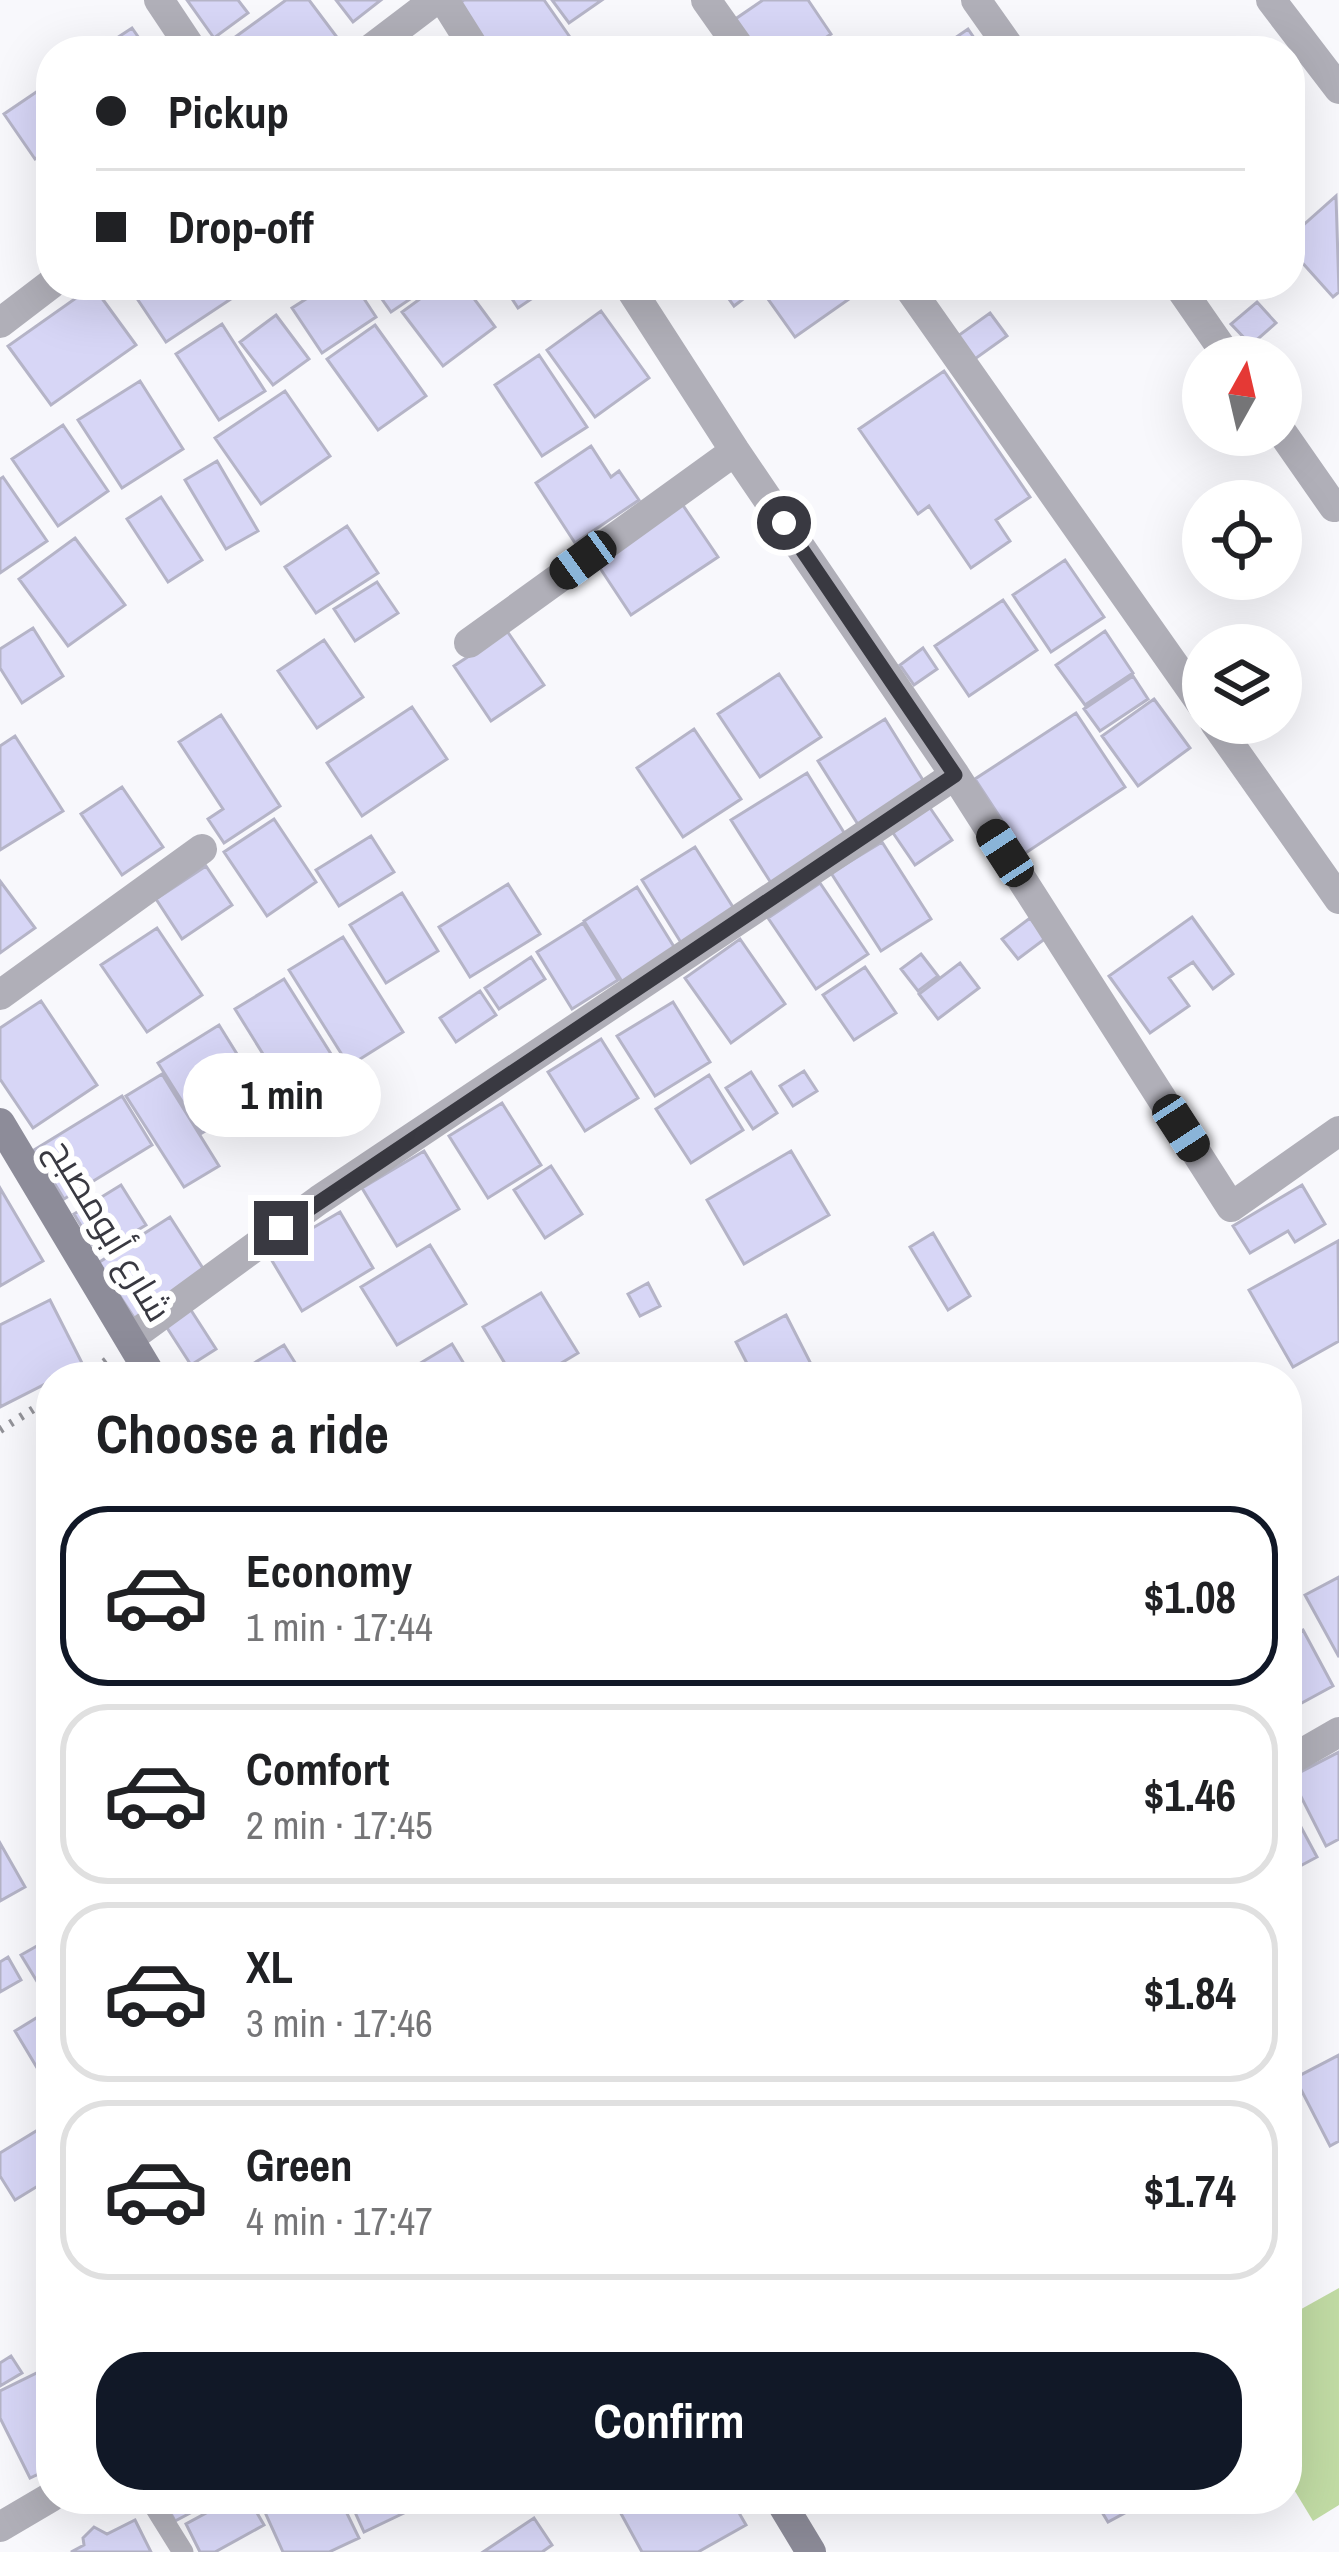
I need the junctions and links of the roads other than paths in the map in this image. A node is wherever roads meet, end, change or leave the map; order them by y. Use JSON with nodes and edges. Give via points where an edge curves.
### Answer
{"nodes":[{"id":1,"x":159,"y":0,"type":"edge"},
{"id":2,"x":439,"y":0,"type":"edge"},
{"id":3,"x":706,"y":0,"type":"edge"},
{"id":4,"x":976,"y":0,"type":"edge"},
{"id":5,"x":1271,"y":0,"type":"edge"},
{"id":6,"x":183,"y":36,"type":"edge"},
{"id":7,"x":389,"y":36,"type":"edge"},
{"id":8,"x":465,"y":36,"type":"edge"},
{"id":9,"x":731,"y":36,"type":"edge"},
{"id":10,"x":1001,"y":36,"type":"edge"},
{"id":11,"x":1299,"y":36,"type":"edge"},
{"id":12,"x":1305,"y":44,"type":"edge"},
{"id":13,"x":1339,"y":89,"type":"edge"},
{"id":14,"x":36,"y":295,"type":"edge"},
{"id":15,"x":638,"y":300,"type":"edge"},
{"id":16,"x":918,"y":300,"type":"edge"},
{"id":17,"x":1188,"y":300,"type":"edge"},
{"id":18,"x":0,"y":323,"type":"edge"},
{"id":19,"x":1213,"y":336,"type":"edge"},
{"id":20,"x":735,"y":451,"type":"junction"},
{"id":21,"x":1298,"y":456,"type":"edge"},
{"id":22,"x":1339,"y":503,"type":"edge"},
{"id":23,"x":469,"y":643,"type":"dead end"},
{"id":24,"x":1182,"y":676,"type":"edge"},
{"id":25,"x":1230,"y":744,"type":"edge"},
{"id":26,"x":955,"y":775,"type":"junction"},
{"id":27,"x":202,"y":849,"type":"dead end"},
{"id":28,"x":1339,"y":899,"type":"edge"},
{"id":29,"x":0,"y":994,"type":"edge"},
{"id":30,"x":0,"y":1123,"type":"edge"},
{"id":31,"x":1339,"y":1131,"type":"edge"},
{"id":32,"x":130,"y":1338,"type":"junction"},
{"id":33,"x":144,"y":1362,"type":"edge"},
{"id":34,"x":1339,"y":1732,"type":"edge"},
{"id":35,"x":1302,"y":1753,"type":"edge"},
{"id":36,"x":36,"y":2506,"type":"edge"},
{"id":37,"x":159,"y":2514,"type":"edge"},
{"id":38,"x":787,"y":2514,"type":"edge"},
{"id":39,"x":0,"y":2527,"type":"edge"},
{"id":40,"x":183,"y":2552,"type":"edge"},
{"id":41,"x":811,"y":2552,"type":"edge"}],
"edges":[{"from":1,"to":6,"type":"street"},
{"from":2,"to":7,"type":"street"},
{"from":2,"to":8,"type":"street"},
{"from":3,"to":9,"type":"street"},
{"from":4,"to":10,"type":"street"},
{"from":5,"to":11,"type":"street"},
{"from":12,"to":13,"type":"street"},
{"from":14,"to":18,"type":"street"},
{"from":15,"to":20,"type":"street"},
{"from":16,"to":24,"type":"street"},
{"from":17,"to":19,"type":"street"},
{"from":20,"to":23,"type":"street"},
{"from":20,"to":26,"type":"street"},
{"from":21,"to":22,"type":"street","via":[[1334,507]]},
{"from":25,"to":28,"type":"street"},
{"from":26,"to":31,"type":"street","via":[[1231,1207]]},
{"from":26,"to":32,"type":"street","via":[[319,1200]]},
{"from":27,"to":29,"type":"street"},
{"from":30,"to":32,"type":"street","name":"شارع أبومصبح"},
{"from":32,"to":33,"type":"street","name":"شارع أبومصبح"},
{"from":34,"to":35,"type":"street"},
{"from":36,"to":39,"type":"street"},
{"from":37,"to":40,"type":"lane"},
{"from":38,"to":41,"type":"street"}]}
